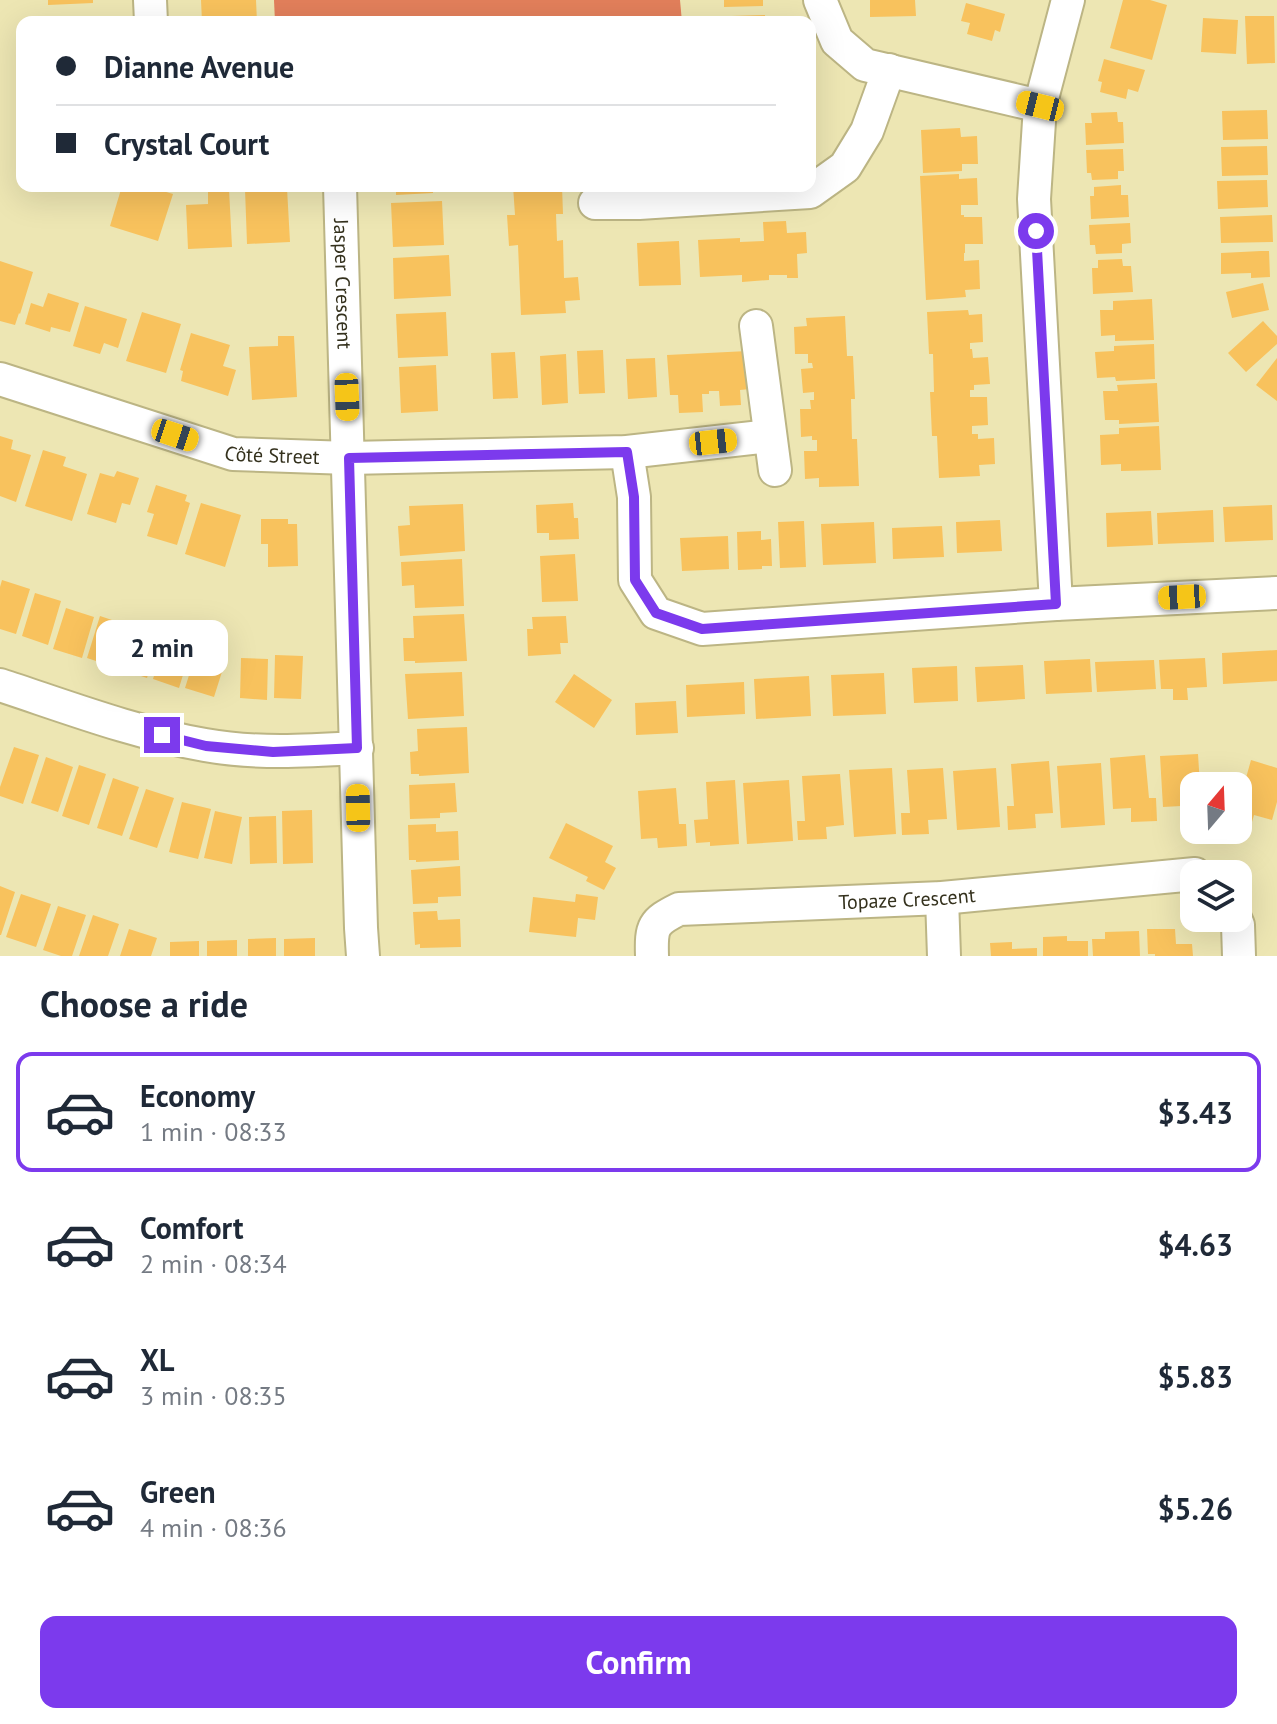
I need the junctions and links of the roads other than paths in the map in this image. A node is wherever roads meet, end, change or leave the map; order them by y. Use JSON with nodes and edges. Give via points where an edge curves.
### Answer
{"nodes":[{"id":1,"x":820,"y":0,"type":"edge"},
{"id":2,"x":1068,"y":0,"type":"edge"},
{"id":3,"x":889,"y":70,"type":"junction"},
{"id":4,"x":1040,"y":106,"type":"junction"},
{"id":5,"x":816,"y":188,"type":"edge"},
{"id":6,"x":340,"y":192,"type":"edge"},
{"id":7,"x":810,"y":192,"type":"edge"},
{"id":8,"x":595,"y":203,"type":"dead end"},
{"id":9,"x":756,"y":326,"type":"dead end"},
{"id":10,"x":0,"y":379,"type":"edge"},
{"id":11,"x":770,"y":436,"type":"junction"},
{"id":12,"x":627,"y":452,"type":"junction"},
{"id":13,"x":349,"y":458,"type":"junction"},
{"id":14,"x":775,"y":470,"type":"dead end"},
{"id":15,"x":1277,"y":593,"type":"edge"},
{"id":16,"x":1056,"y":604,"type":"junction"},
{"id":17,"x":0,"y":685,"type":"edge"},
{"id":18,"x":357,"y":748,"type":"junction"},
{"id":19,"x":1180,"y":875,"type":"edge"},
{"id":20,"x":942,"y":898,"type":"junction"},
{"id":21,"x":1238,"y":932,"type":"edge"},
{"id":22,"x":363,"y":956,"type":"edge"},
{"id":23,"x":652,"y":956,"type":"edge"},
{"id":24,"x":944,"y":956,"type":"edge"},
{"id":25,"x":1239,"y":956,"type":"edge"}],
"edges":[{"from":1,"to":3,"type":"street","via":[[837,41],[865,65]]},
{"from":2,"to":4,"type":"street"},
{"from":3,"to":4,"type":"street"},
{"from":3,"to":5,"type":"street","via":[[867,131],[845,167]]},
{"from":4,"to":16,"type":"street","via":[[1034,199]]},
{"from":6,"to":13,"type":"street","name":"Jasper Crescent"},
{"from":7,"to":8,"type":"street"},
{"from":9,"to":11,"type":"street"},
{"from":10,"to":13,"type":"street","name":"Côté Street","via":[[233,454]]},
{"from":11,"to":12,"type":"street","name":"Côté Street"},
{"from":11,"to":14,"type":"street"},
{"from":12,"to":13,"type":"street","name":"Côté Street"},
{"from":12,"to":16,"type":"street","via":[[634,497],[635,580],[656,613],[702,629]]},
{"from":13,"to":18,"type":"street","name":"Jasper Crescent"},
{"from":15,"to":16,"type":"street"},
{"from":17,"to":18,"type":"street","via":[[206,746],[273,752]]},
{"from":18,"to":22,"type":"street","name":"Jasper Crescent"},
{"from":19,"to":20,"type":"street","name":"Topaze Crescent"},
{"from":20,"to":23,"type":"street","name":"Topaze Crescent","via":[[679,909],[659,919]]},
{"from":20,"to":24,"type":"street"},
{"from":21,"to":25,"type":"street"}]}
